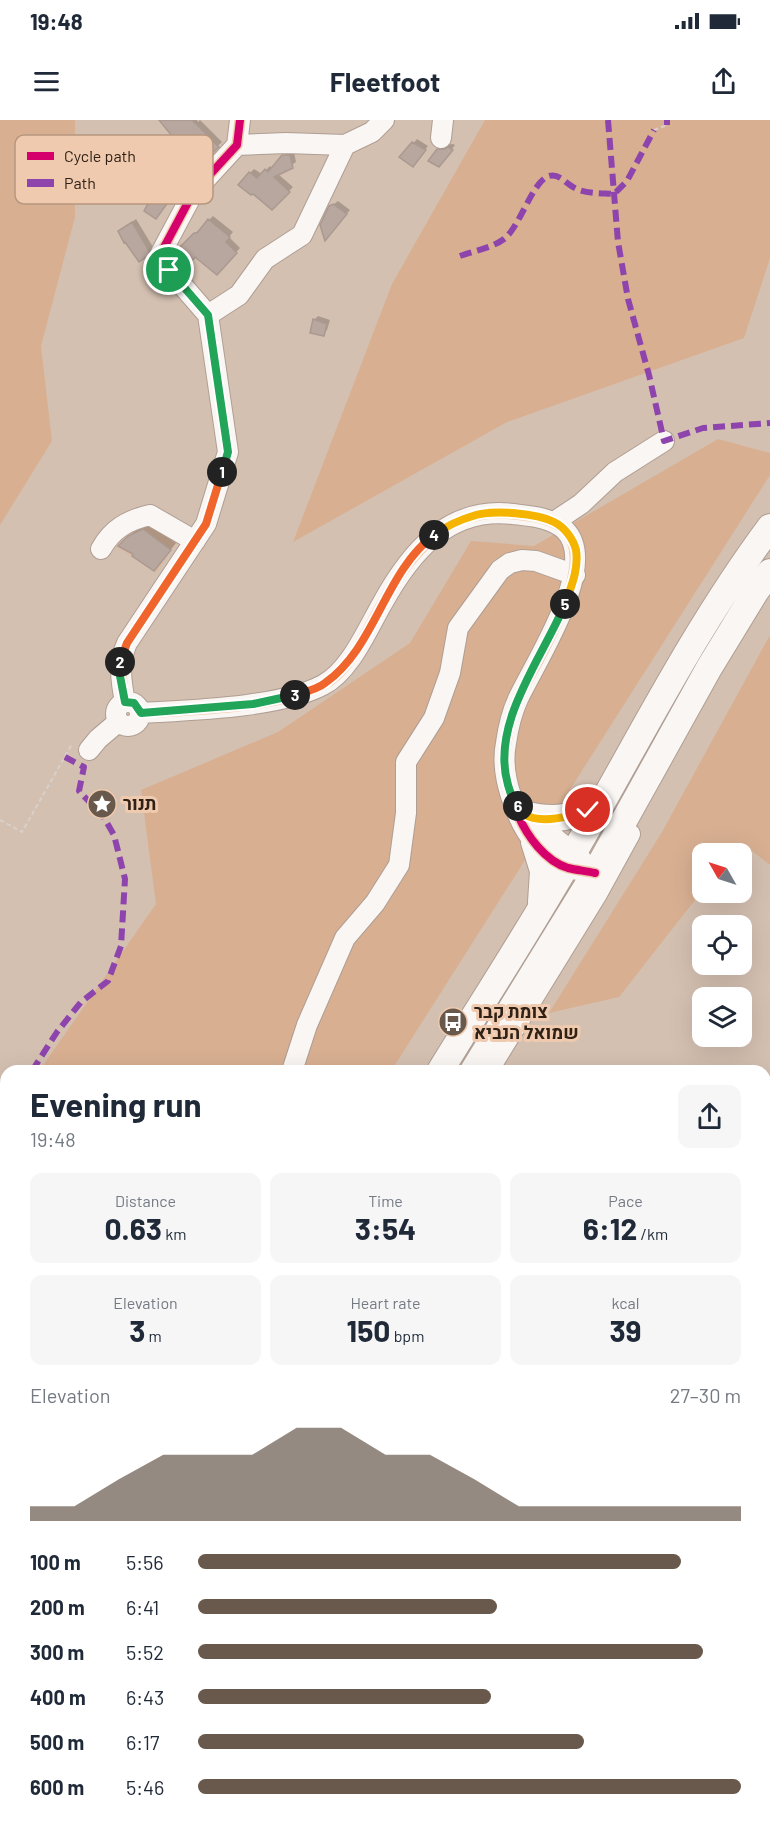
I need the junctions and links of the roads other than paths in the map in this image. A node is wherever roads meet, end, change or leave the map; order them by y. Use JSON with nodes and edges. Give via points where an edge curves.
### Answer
{"nodes":[{"id":1,"x":240,"y":120,"type":"edge"},
{"id":2,"x":384,"y":120,"type":"edge"},
{"id":3,"x":237,"y":145,"type":"junction"},
{"id":4,"x":345,"y":145,"type":"junction"},
{"id":5,"x":213,"y":171,"type":"edge"},
{"id":6,"x":187,"y":204,"type":"edge"},
{"id":7,"x":208,"y":315,"type":"junction"},
{"id":8,"x":664,"y":441,"type":"dead end"},
{"id":9,"x":554,"y":522,"type":"junction"},
{"id":10,"x":770,"y":527,"type":"edge"},
{"id":11,"x":195,"y":540,"type":"junction"},
{"id":12,"x":101,"y":549,"type":"dead end"},
{"id":13,"x":770,"y":572,"type":"edge"},
{"id":14,"x":575,"y":575,"type":"junction"},
{"id":15,"x":133,"y":708,"type":"junction"},
{"id":16,"x":82,"y":746,"type":"road end"},
{"id":17,"x":655,"y":764,"type":"junction"},
{"id":18,"x":603,"y":801,"type":"junction"},
{"id":19,"x":518,"y":807,"type":"junction"},
{"id":20,"x":534,"y":842,"type":"junction"},
{"id":21,"x":570,"y":860,"type":"junction"},
{"id":22,"x":595,"y":873,"type":"junction"},
{"id":23,"x":541,"y":907,"type":"junction"},
{"id":24,"x":294,"y":1065,"type":"edge"},
{"id":25,"x":444,"y":1065,"type":"edge"},
{"id":26,"x":476,"y":1065,"type":"edge"},
{"id":27,"x":492,"y":1065,"type":"edge"}],
"edges":[{"from":1,"to":3,"type":"street"},
{"from":2,"to":4,"type":"street","via":[[372,132]]},
{"from":3,"to":4,"type":"street"},
{"from":3,"to":5,"type":"street"},
{"from":4,"to":7,"type":"street","via":[[302,235],[265,259],[239,295]]},
{"from":6,"to":7,"type":"street","via":[[161,253],[169,270]]},
{"from":7,"to":11,"type":"street","via":[[228,452],[206,524]]},
{"from":8,"to":9,"type":"street","via":[[615,472],[581,504]]},
{"from":9,"to":14,"type":"street","via":[[572,539],[576,550]]},
{"from":9,"to":15,"type":"street","via":[[499,512],[477,515],[440,531],[411,558],[354,654],[324,684],[298,695],[253,704]]},
{"from":10,"to":18,"type":"main road","via":[[686,654]]},
{"from":11,"to":12,"type":"street","via":[[150,515],[130,520],[107,538]]},
{"from":11,"to":15,"type":"street","via":[[122,652],[120,676]]},
{"from":13,"to":17,"type":"main road","via":[[709,668]]},
{"from":14,"to":19,"type":"street","via":[[517,701],[505,744],[506,778]]},
{"from":14,"to":24,"type":"street","via":[[536,561],[510,563],[500,570],[458,628],[450,673],[434,718],[406,762],[406,813],[399,865],[375,903],[345,938]]},
{"from":15,"to":16,"type":"street","via":[[116,710],[118,722],[98,739]]},
{"from":17,"to":22,"type":"main road"},
{"from":17,"to":27,"type":"street","via":[[637,818],[616,861]]},
{"from":18,"to":19,"type":"main road","via":[[573,816],[542,818]]},
{"from":18,"to":21,"type":"main road"},
{"from":19,"to":20,"type":"street"},
{"from":19,"to":21,"type":"street"},
{"from":20,"to":21,"type":"street","via":[[552,859]]},
{"from":20,"to":23,"type":"main road","via":[[543,871]]},
{"from":21,"to":22,"type":"street"},
{"from":21,"to":23,"type":"main road"},
{"from":22,"to":26,"type":"main road"},
{"from":23,"to":25,"type":"main road"}]}
